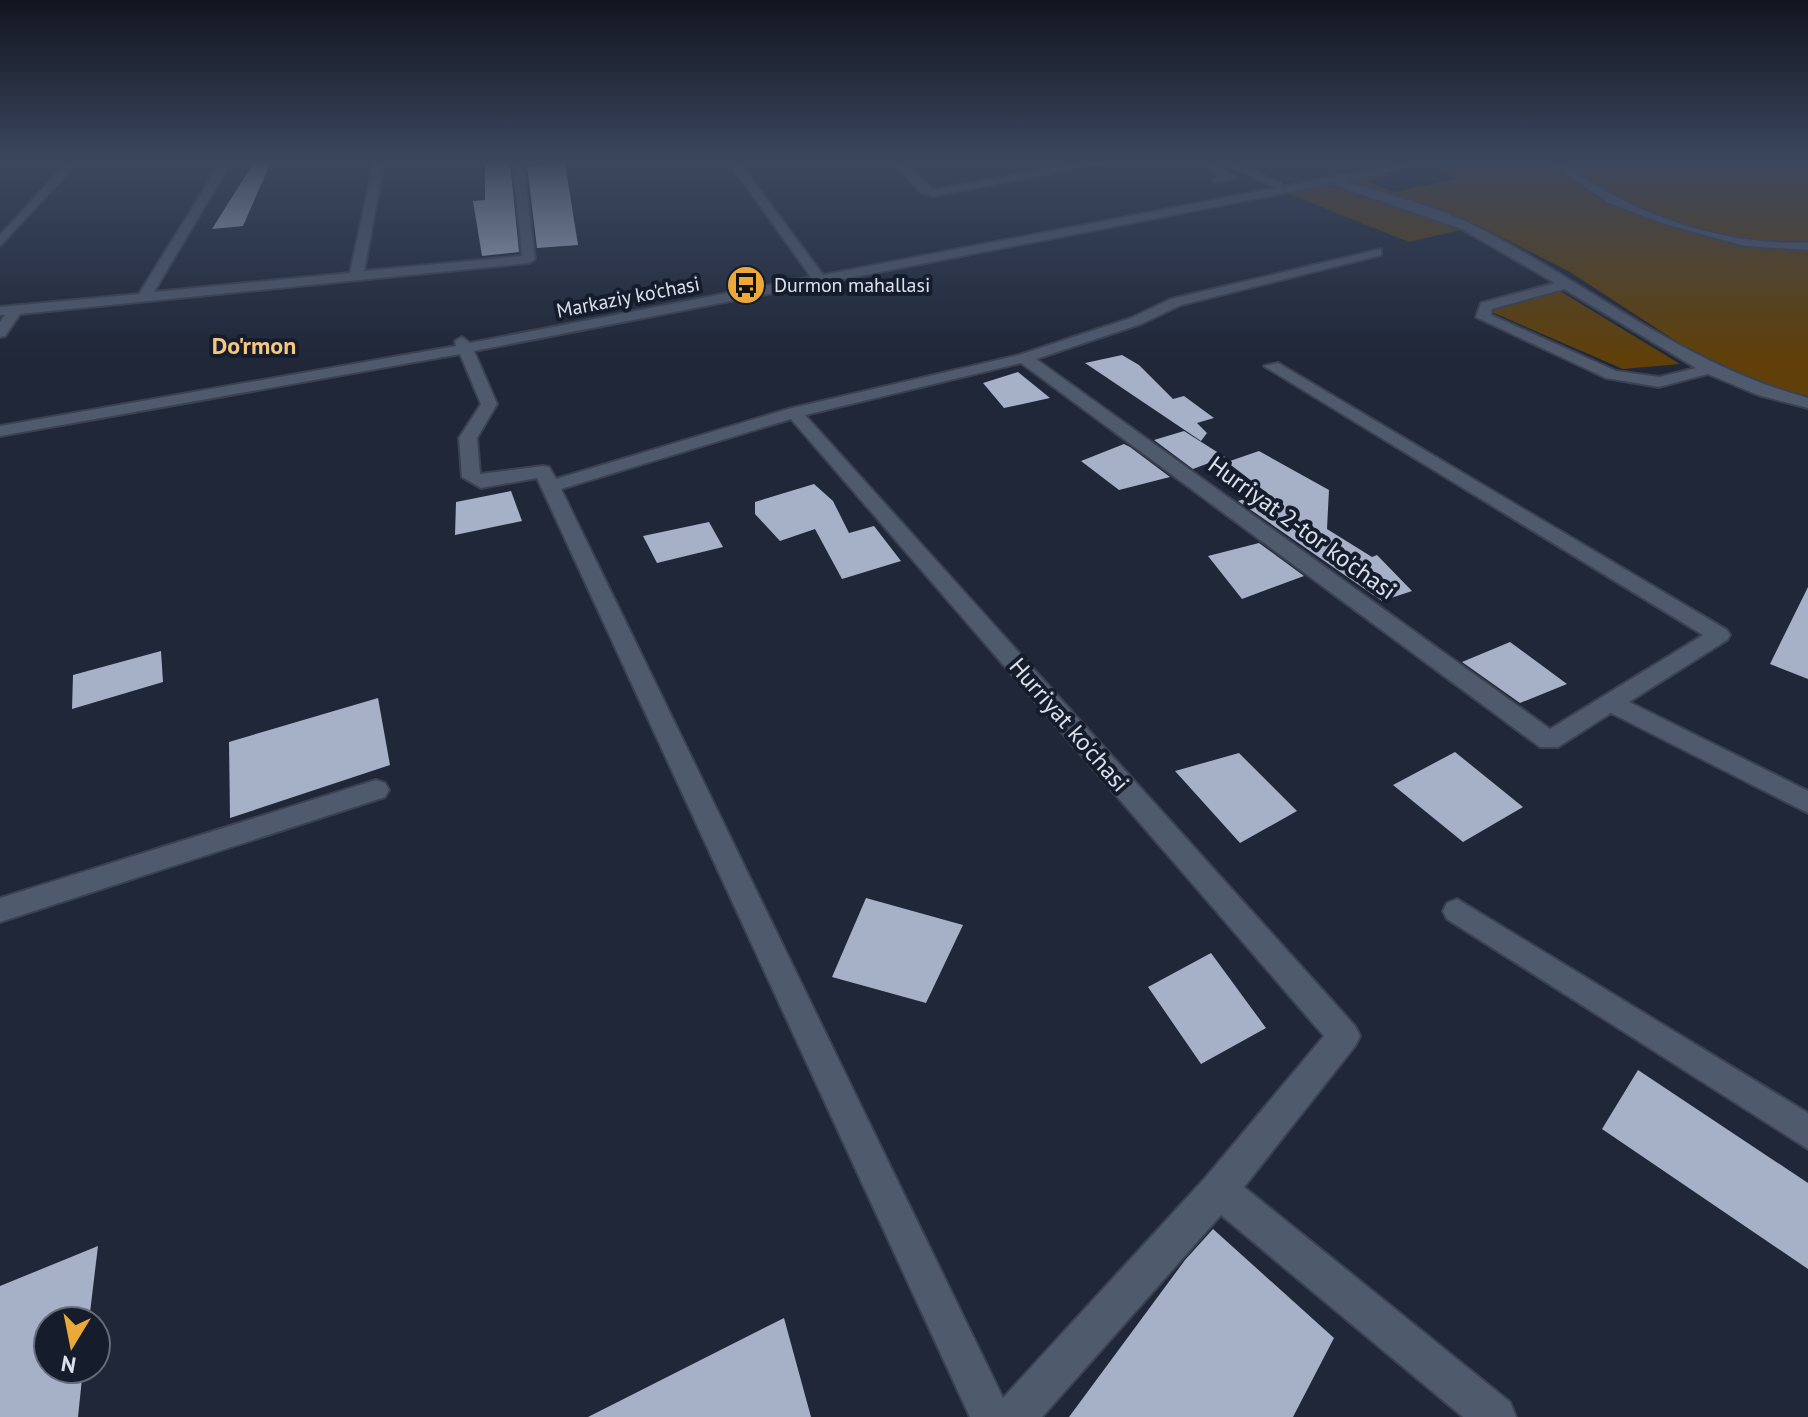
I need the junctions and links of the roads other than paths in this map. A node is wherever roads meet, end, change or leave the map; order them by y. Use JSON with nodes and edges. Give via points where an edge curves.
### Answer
{"nodes":[{"id":1,"x":186,"y":228,"type":"edge"},
{"id":2,"x":366,"y":228,"type":"edge"},
{"id":3,"x":525,"y":228,"type":"edge"},
{"id":4,"x":782,"y":228,"type":"edge"},
{"id":5,"x":1065,"y":228,"type":"edge"},
{"id":6,"x":1469,"y":228,"type":"edge"},
{"id":7,"x":1699,"y":228,"type":"edge"},
{"id":8,"x":1808,"y":246,"type":"edge"},
{"id":9,"x":1376,"y":252,"type":"dead end"},
{"id":10,"x":356,"y":276,"type":"junction"},
{"id":11,"x":816,"y":276,"type":"junction"},
{"id":12,"x":1567,"y":284,"type":"junction"},
{"id":13,"x":144,"y":297,"type":"junction"},
{"id":14,"x":8,"y":311,"type":"edge"},
{"id":15,"x":0,"y":333,"type":"edge"},
{"id":16,"x":464,"y":345,"type":"junction"},
{"id":17,"x":1024,"y":358,"type":"junction"},
{"id":18,"x":1272,"y":366,"type":"dead end"},
{"id":19,"x":1709,"y":369,"type":"junction"},
{"id":20,"x":1808,"y":403,"type":"edge"},
{"id":21,"x":794,"y":413,"type":"junction"},
{"id":22,"x":0,"y":422,"type":"edge"},
{"id":23,"x":0,"y":431,"type":"edge"},
{"id":24,"x":548,"y":487,"type":"junction"},
{"id":25,"x":1613,"y":704,"type":"junction"},
{"id":26,"x":376,"y":790,"type":"dead end"},
{"id":27,"x":1808,"y":803,"type":"edge"},
{"id":28,"x":0,"y":910,"type":"edge"},
{"id":29,"x":1457,"y":911,"type":"dead end"},
{"id":30,"x":1808,"y":1132,"type":"edge"},
{"id":31,"x":1219,"y":1190,"type":"junction"},
{"id":32,"x":991,"y":1417,"type":"edge"},
{"id":33,"x":1014,"y":1417,"type":"edge"},
{"id":34,"x":1495,"y":1417,"type":"edge"}],
"edges":[{"from":1,"to":13,"type":"street"},
{"from":2,"to":10,"type":"street"},
{"from":3,"to":10,"type":"street","via":[[529,259]]},
{"from":4,"to":11,"type":"street"},
{"from":5,"to":11,"type":"street","name":"Markaziy ko'chasi"},
{"from":6,"to":12,"type":"street"},
{"from":7,"to":8,"type":"street","via":[[1788,249]]},
{"from":9,"to":17,"type":"street","via":[[1176,302],[1136,321]]},
{"from":10,"to":13,"type":"street"},
{"from":11,"to":16,"type":"street","name":"Markaziy ko'chasi"},
{"from":12,"to":19,"type":"street"},
{"from":12,"to":19,"type":"street","via":[[1486,306],[1483,317],[1612,375],[1659,382]]},
{"from":13,"to":14,"type":"street"},
{"from":14,"to":15,"type":"street"},
{"from":16,"to":22,"type":"street","name":"Markaziy ko'chasi"},
{"from":16,"to":23,"type":"street","name":"Markaziy ko'chasi"},
{"from":16,"to":24,"type":"street","via":[[489,404],[468,438],[471,477],[481,482],[543,471]]},
{"from":17,"to":21,"type":"street"},
{"from":17,"to":25,"type":"street","name":"Hurriyat 2-tor ko'chasi","via":[[1549,741]]},
{"from":18,"to":25,"type":"street","via":[[1719,635]]},
{"from":19,"to":20,"type":"street","via":[[1755,390]]},
{"from":21,"to":24,"type":"street"},
{"from":21,"to":31,"type":"street","name":"Hurriyat ko'chasi","via":[[1344,1036]]},
{"from":24,"to":32,"type":"street"},
{"from":25,"to":27,"type":"street"},
{"from":26,"to":28,"type":"street"},
{"from":29,"to":30,"type":"street"},
{"from":31,"to":33,"type":"street"},
{"from":31,"to":34,"type":"street"}]}
